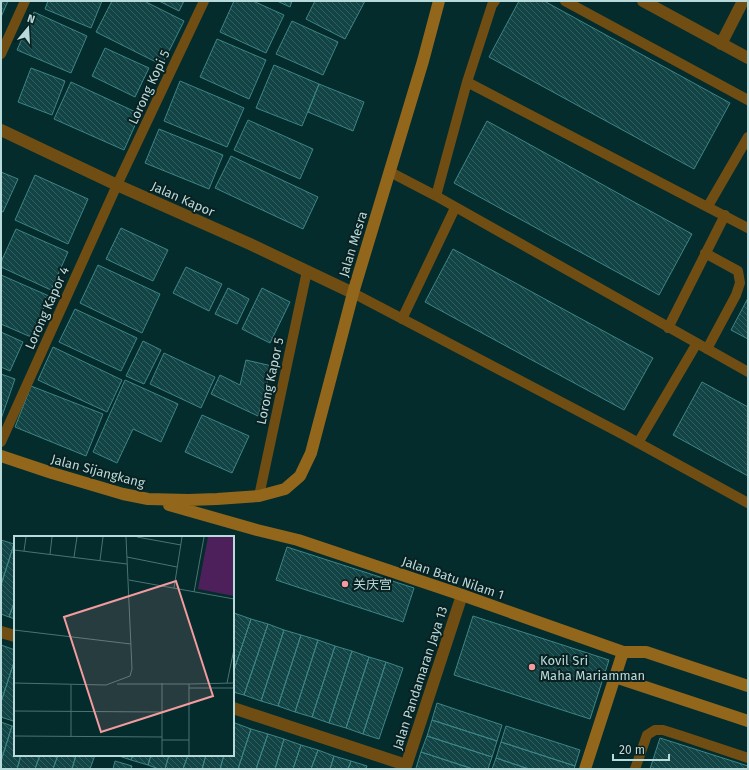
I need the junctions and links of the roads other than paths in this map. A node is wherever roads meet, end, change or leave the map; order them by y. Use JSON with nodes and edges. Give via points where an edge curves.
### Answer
{"nodes":[{"id":1,"x":25,"y":1,"type":"edge"},
{"id":2,"x":204,"y":1,"type":"edge"},
{"id":3,"x":439,"y":1,"type":"edge"},
{"id":4,"x":495,"y":1,"type":"edge"},
{"id":5,"x":566,"y":1,"type":"edge"},
{"id":6,"x":643,"y":1,"type":"edge"},
{"id":7,"x":743,"y":1,"type":"edge"},
{"id":8,"x":721,"y":44,"type":"junction"},
{"id":9,"x":1,"y":54,"type":"edge"},
{"id":10,"x":748,"y":58,"type":"edge"},
{"id":11,"x":467,"y":82,"type":"junction"},
{"id":12,"x":748,"y":100,"type":"edge"},
{"id":13,"x":1,"y":130,"type":"edge"},
{"id":14,"x":748,"y":136,"type":"edge"},
{"id":15,"x":390,"y":172,"type":"junction"},
{"id":16,"x":117,"y":185,"type":"junction"},
{"id":17,"x":436,"y":196,"type":"junction"},
{"id":18,"x":708,"y":206,"type":"junction"},
{"id":19,"x":454,"y":208,"type":"junction"},
{"id":20,"x":725,"y":216,"type":"junction"},
{"id":21,"x":748,"y":228,"type":"edge"},
{"id":22,"x":705,"y":253,"type":"junction"},
{"id":23,"x":307,"y":271,"type":"junction"},
{"id":24,"x":353,"y":293,"type":"junction"},
{"id":25,"x":402,"y":319,"type":"junction"},
{"id":26,"x":668,"y":328,"type":"junction"},
{"id":27,"x":697,"y":344,"type":"junction"},
{"id":28,"x":707,"y":349,"type":"junction"},
{"id":29,"x":748,"y":372,"type":"edge"},
{"id":30,"x":1,"y":442,"type":"edge"},
{"id":31,"x":638,"y":442,"type":"junction"},
{"id":32,"x":1,"y":456,"type":"edge"},
{"id":33,"x":285,"y":489,"type":"joint"},
{"id":34,"x":259,"y":496,"type":"junction"},
{"id":35,"x":148,"y":499,"type":"junction"},
{"id":36,"x":748,"y":503,"type":"edge"},
{"id":37,"x":462,"y":595,"type":"junction"},
{"id":38,"x":1,"y":632,"type":"edge"},
{"id":39,"x":14,"y":636,"type":"edge"},
{"id":40,"x":623,"y":652,"type":"junction"},
{"id":41,"x":615,"y":677,"type":"junction"},
{"id":42,"x":748,"y":686,"type":"edge"},
{"id":43,"x":234,"y":708,"type":"edge"},
{"id":44,"x":748,"y":721,"type":"edge"},
{"id":45,"x":748,"y":758,"type":"edge"},
{"id":46,"x":405,"y":767,"type":"edge"},
{"id":47,"x":585,"y":769,"type":"edge"},
{"id":48,"x":635,"y":769,"type":"edge"}],
"edges":[{"from":1,"to":9,"type":"lane"},
{"from":2,"to":16,"type":"lane","name":"Lorong Kopi 5"},
{"from":3,"to":15,"type":"street","name":"Jalan Mesra"},
{"from":4,"to":11,"type":"lane"},
{"from":5,"to":12,"type":"lane"},
{"from":6,"to":8,"type":"street"},
{"from":7,"to":8,"type":"street"},
{"from":8,"to":10,"type":"street"},
{"from":11,"to":17,"type":"lane"},
{"from":11,"to":18,"type":"lane"},
{"from":13,"to":16,"type":"street","name":"Jalan Kapor"},
{"from":14,"to":18,"type":"lane"},
{"from":15,"to":17,"type":"lane"},
{"from":15,"to":24,"type":"street","name":"Jalan Mesra"},
{"from":16,"to":23,"type":"street","name":"Jalan Kapor"},
{"from":16,"to":30,"type":"lane","name":"Lorong Kapor 4"},
{"from":17,"to":19,"type":"lane"},
{"from":18,"to":20,"type":"lane"},
{"from":19,"to":25,"type":"lane"},
{"from":19,"to":26,"type":"lane"},
{"from":20,"to":21,"type":"lane"},
{"from":20,"to":22,"type":"lane"},
{"from":22,"to":26,"type":"lane"},
{"from":22,"to":28,"type":"lane","via":[[738,271],[740,283]]},
{"from":23,"to":24,"type":"street","name":"Jalan Kapor"},
{"from":23,"to":34,"type":"lane","name":"Lorong Kapor 5"},
{"from":24,"to":25,"type":"lane"},
{"from":24,"to":33,"type":"street","name":"Jalan Mesra","via":[[311,453],[300,476]]},
{"from":25,"to":31,"type":"lane"},
{"from":26,"to":27,"type":"lane"},
{"from":27,"to":28,"type":"lane"},
{"from":27,"to":31,"type":"lane"},
{"from":28,"to":29,"type":"lane"},
{"from":31,"to":36,"type":"lane"},
{"from":32,"to":35,"type":"street","name":"Jalan Sijangkang","via":[[74,480]]},
{"from":33,"to":34,"type":"street","name":"Jalan Sijangkang"},
{"from":34,"to":35,"type":"street","name":"Jalan Sijangkang","via":[[188,500]]},
{"from":35,"to":37,"type":"street","name":"Jalan Batu Nilam 1","via":[[298,540]]},
{"from":37,"to":40,"type":"street","name":"Jalan Batu Nilam 1"},
{"from":37,"to":46,"type":"street","name":"Jalan Pandamaran Jaya 13"},
{"from":38,"to":39,"type":"street"},
{"from":40,"to":41,"type":"street"},
{"from":40,"to":42,"type":"street","name":"Jalan Batu Nilam 1","via":[[646,652]]},
{"from":41,"to":44,"type":"street"},
{"from":41,"to":47,"type":"street"},
{"from":43,"to":46,"type":"street"},
{"from":45,"to":48,"type":"lane","via":[[663,730],[655,730],[647,735]]}]}
